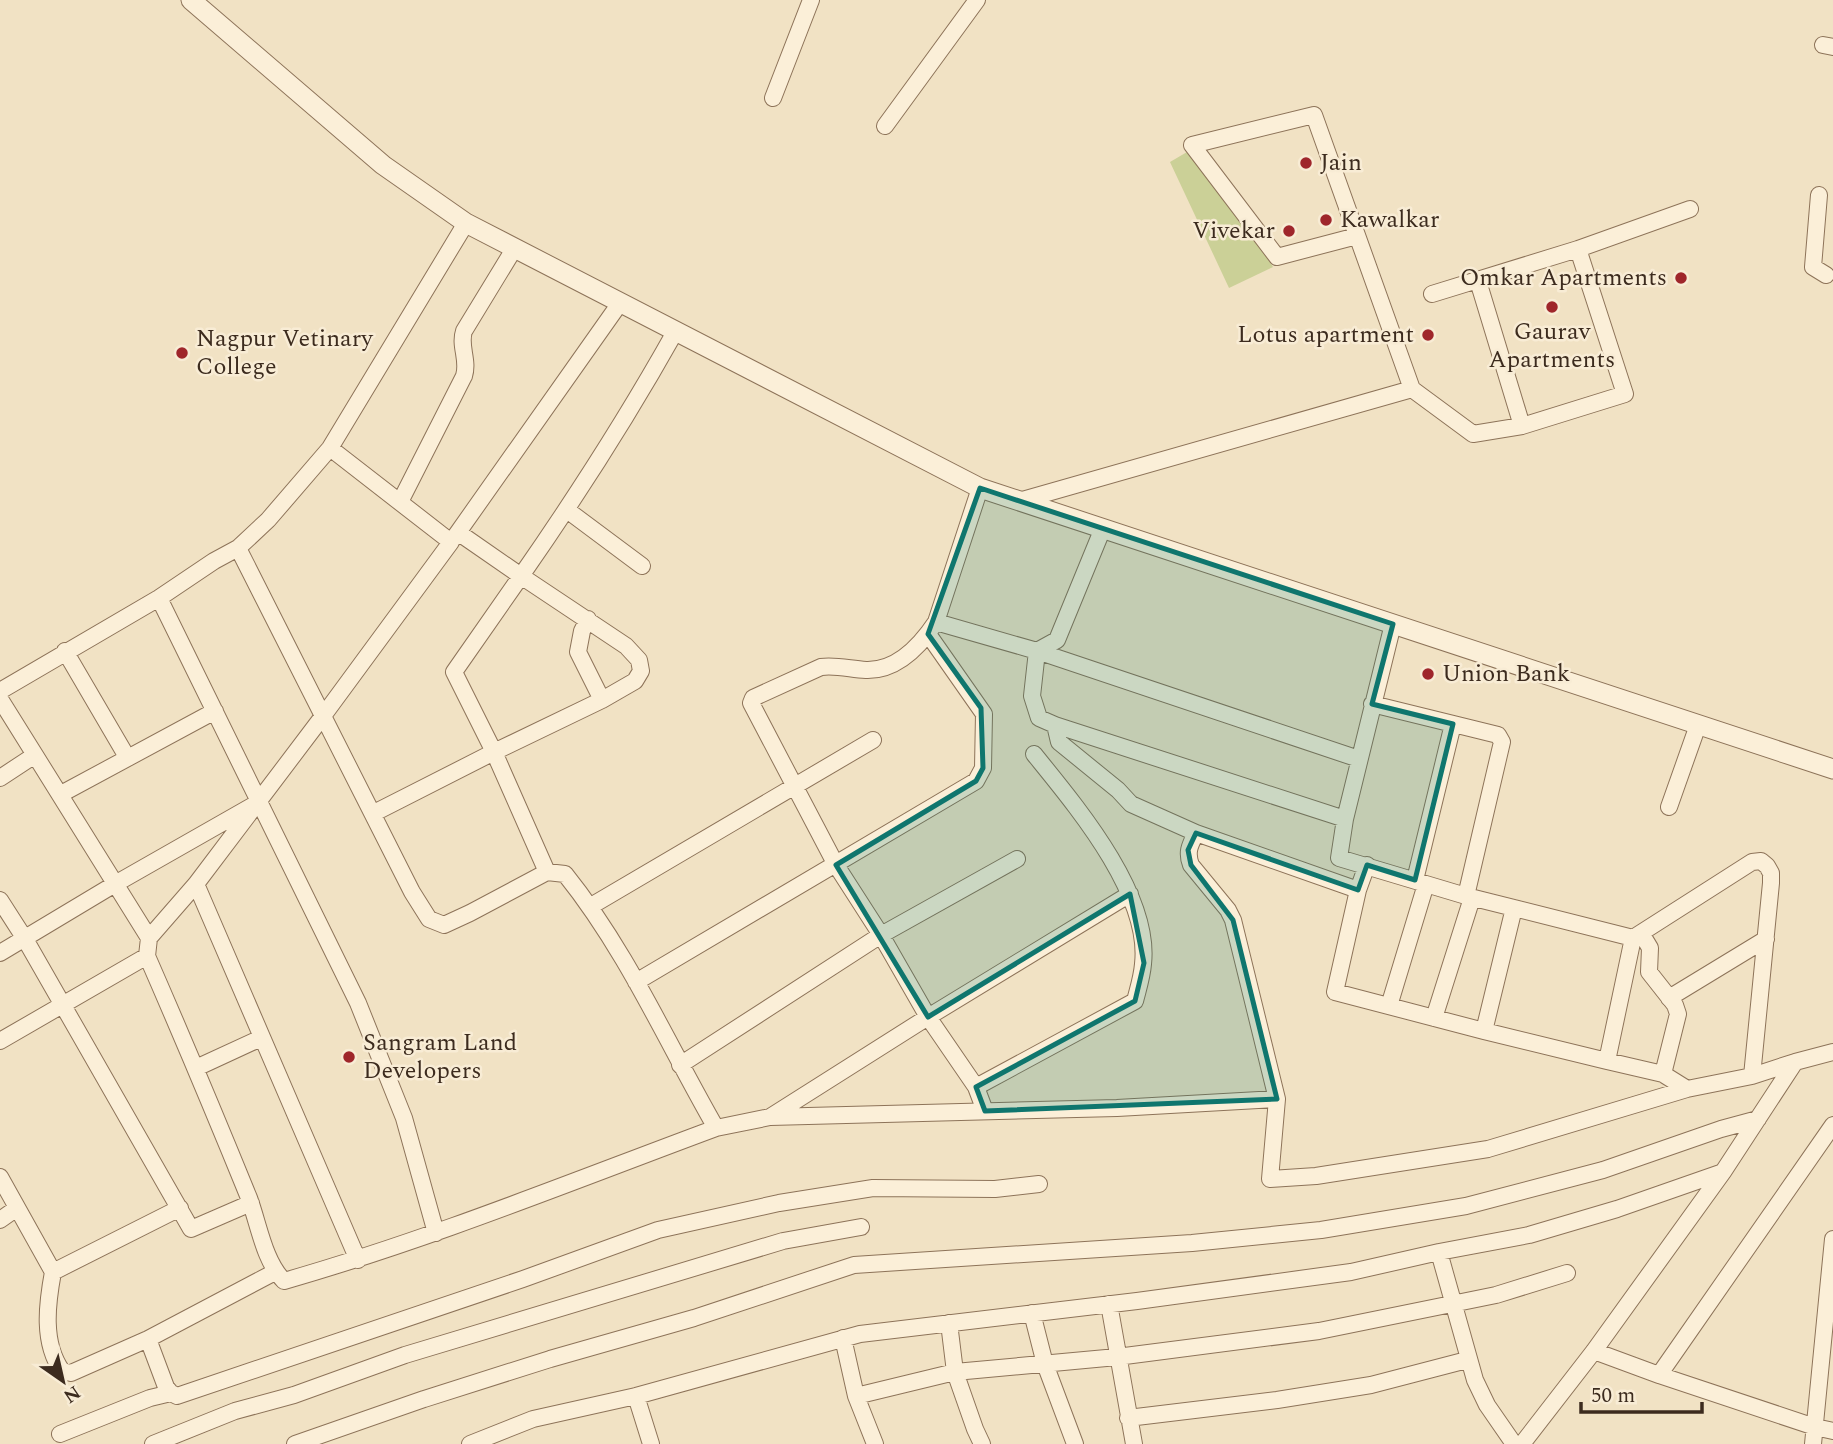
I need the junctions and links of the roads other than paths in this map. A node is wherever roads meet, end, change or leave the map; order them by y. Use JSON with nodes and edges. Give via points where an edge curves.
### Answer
{"nodes":[{"id":1,"x":191,"y":0,"type":"edge"},
{"id":2,"x":811,"y":0,"type":"edge"},
{"id":3,"x":977,"y":0,"type":"edge"},
{"id":4,"x":773,"y":98,"type":"dead end"},
{"id":5,"x":885,"y":126,"type":"dead end"},
{"id":6,"x":1819,"y":195,"type":"dead end"},
{"id":7,"x":1690,"y":209,"type":"dead end"},
{"id":8,"x":466,"y":223,"type":"junction"},
{"id":9,"x":1357,"y":236,"type":"junction"},
{"id":10,"x":514,"y":249,"type":"junction"},
{"id":11,"x":1578,"y":249,"type":"junction"},
{"id":12,"x":1826,"y":275,"type":"dead end"},
{"id":13,"x":1478,"y":281,"type":"junction"},
{"id":14,"x":1433,"y":294,"type":"dead end"},
{"id":15,"x":620,"y":303,"type":"junction"},
{"id":16,"x":675,"y":332,"type":"junction"},
{"id":17,"x":1412,"y":389,"type":"junction"},
{"id":18,"x":1522,"y":426,"type":"junction"},
{"id":19,"x":330,"y":449,"type":"junction"},
{"id":20,"x":980,"y":488,"type":"junction"},
{"id":21,"x":1019,"y":501,"type":"junction"},
{"id":22,"x":400,"y":502,"type":"junction"},
{"id":23,"x":567,"y":510,"type":"junction"},
{"id":24,"x":1102,"y":528,"type":"junction"},
{"id":25,"x":455,"y":537,"type":"junction"},
{"id":26,"x":238,"y":548,"type":"junction"},
{"id":27,"x":642,"y":566,"type":"dead end"},
{"id":28,"x":521,"y":576,"type":"junction"},
{"id":29,"x":159,"y":598,"type":"junction"},
{"id":30,"x":587,"y":619,"type":"junction"},
{"id":31,"x":1392,"y":624,"type":"junction"},
{"id":32,"x":932,"y":628,"type":"junction"},
{"id":33,"x":65,"y":651,"type":"junction"},
{"id":34,"x":1037,"y":651,"type":"junction"},
{"id":35,"x":0,"y":691,"type":"edge"},
{"id":36,"x":0,"y":699,"type":"edge"},
{"id":37,"x":602,"y":700,"type":"junction"},
{"id":38,"x":1372,"y":704,"type":"junction"},
{"id":39,"x":215,"y":711,"type":"junction"},
{"id":40,"x":323,"y":716,"type":"junction"},
{"id":41,"x":1453,"y":724,"type":"junction"},
{"id":42,"x":1698,"y":725,"type":"junction"},
{"id":43,"x":1055,"y":726,"type":"junction"},
{"id":44,"x":873,"y":740,"type":"dead end"},
{"id":45,"x":494,"y":751,"type":"junction"},
{"id":46,"x":1034,"y":754,"type":"dead end"},
{"id":47,"x":36,"y":755,"type":"junction"},
{"id":48,"x":127,"y":757,"type":"junction"},
{"id":49,"x":1359,"y":759,"type":"junction"},
{"id":50,"x":1833,"y":769,"type":"edge"},
{"id":51,"x":0,"y":778,"type":"edge"},
{"id":52,"x":794,"y":788,"type":"junction"},
{"id":53,"x":61,"y":794,"type":"junction"},
{"id":54,"x":258,"y":802,"type":"junction"},
{"id":55,"x":1669,"y":807,"type":"dead end"},
{"id":56,"x":374,"y":813,"type":"junction"},
{"id":57,"x":1345,"y":819,"type":"junction"},
{"id":58,"x":1196,"y":833,"type":"junction"},
{"id":59,"x":1017,"y":859,"type":"dead end"},
{"id":60,"x":836,"y":865,"type":"junction"},
{"id":61,"x":1367,"y":865,"type":"junction"},
{"id":62,"x":547,"y":872,"type":"junction"},
{"id":63,"x":1421,"y":882,"type":"junction"},
{"id":64,"x":115,"y":884,"type":"junction"},
{"id":65,"x":196,"y":884,"type":"junction"},
{"id":66,"x":1358,"y":890,"type":"junction"},
{"id":67,"x":1130,"y":894,"type":"junction"},
{"id":68,"x":1469,"y":897,"type":"junction"},
{"id":69,"x":0,"y":900,"type":"edge"},
{"id":70,"x":591,"y":906,"type":"junction"},
{"id":71,"x":1514,"y":908,"type":"junction"},
{"id":72,"x":881,"y":935,"type":"junction"},
{"id":73,"x":1637,"y":935,"type":"junction"},
{"id":74,"x":149,"y":938,"type":"junction"},
{"id":75,"x":25,"y":939,"type":"junction"},
{"id":76,"x":1766,"y":939,"type":"junction"},
{"id":77,"x":0,"y":953,"type":"edge"},
{"id":78,"x":147,"y":956,"type":"junction"},
{"id":79,"x":636,"y":982,"type":"junction"},
{"id":80,"x":1669,"y":998,"type":"junction"},
{"id":81,"x":62,"y":1005,"type":"junction"},
{"id":82,"x":1389,"y":1006,"type":"junction"},
{"id":83,"x":928,"y":1017,"type":"junction"},
{"id":84,"x":1434,"y":1018,"type":"junction"},
{"id":85,"x":1484,"y":1031,"type":"junction"},
{"id":86,"x":261,"y":1038,"type":"junction"},
{"id":87,"x":0,"y":1041,"type":"edge"},
{"id":88,"x":1833,"y":1052,"type":"edge"},
{"id":89,"x":1607,"y":1061,"type":"junction"},
{"id":90,"x":1795,"y":1062,"type":"junction"},
{"id":91,"x":680,"y":1065,"type":"junction"},
{"id":92,"x":196,"y":1068,"type":"junction"},
{"id":93,"x":1663,"y":1074,"type":"junction"},
{"id":94,"x":1752,"y":1076,"type":"junction"},
{"id":95,"x":976,"y":1087,"type":"junction"},
{"id":96,"x":1687,"y":1089,"type":"junction"},
{"id":97,"x":1278,"y":1099,"type":"junction"},
{"id":98,"x":985,"y":1111,"type":"junction"},
{"id":99,"x":770,"y":1117,"type":"junction"},
{"id":100,"x":1758,"y":1119,"type":"junction"},
{"id":101,"x":1833,"y":1125,"type":"edge"},
{"id":102,"x":716,"y":1128,"type":"junction"},
{"id":103,"x":1723,"y":1172,"type":"junction"},
{"id":104,"x":0,"y":1177,"type":"edge"},
{"id":105,"x":1039,"y":1184,"type":"dead end"},
{"id":106,"x":251,"y":1203,"type":"junction"},
{"id":107,"x":17,"y":1208,"type":"junction"},
{"id":108,"x":180,"y":1208,"type":"junction"},
{"id":109,"x":0,"y":1220,"type":"edge"},
{"id":110,"x":861,"y":1227,"type":"dead end"},
{"id":111,"x":436,"y":1233,"type":"junction"},
{"id":112,"x":1833,"y":1239,"type":"edge"},
{"id":113,"x":1439,"y":1252,"type":"junction"},
{"id":114,"x":358,"y":1260,"type":"junction"},
{"id":115,"x":53,"y":1272,"type":"junction"},
{"id":116,"x":275,"y":1272,"type":"junction"},
{"id":117,"x":1567,"y":1273,"type":"dead end"},
{"id":118,"x":1109,"y":1304,"type":"junction"},
{"id":119,"x":1453,"y":1304,"type":"junction"},
{"id":120,"x":1032,"y":1313,"type":"junction"},
{"id":121,"x":949,"y":1323,"type":"junction"},
{"id":122,"x":843,"y":1338,"type":"junction"},
{"id":123,"x":148,"y":1339,"type":"junction"},
{"id":124,"x":1594,"y":1351,"type":"junction"},
{"id":125,"x":1117,"y":1357,"type":"junction"},
{"id":126,"x":1468,"y":1360,"type":"junction"},
{"id":127,"x":1045,"y":1364,"type":"junction"},
{"id":128,"x":955,"y":1372,"type":"junction"},
{"id":129,"x":1659,"y":1375,"type":"junction"},
{"id":130,"x":171,"y":1393,"type":"junction"},
{"id":131,"x":636,"y":1396,"type":"junction"},
{"id":132,"x":856,"y":1396,"type":"junction"},
{"id":133,"x":1128,"y":1418,"type":"junction"},
{"id":134,"x":1833,"y":1431,"type":"edge"},
{"id":135,"x":60,"y":1434,"type":"dead end"},
{"id":136,"x":1814,"y":1436,"type":"edge"},
{"id":137,"x":1525,"y":1443,"type":"edge"},
{"id":138,"x":153,"y":1444,"type":"edge"},
{"id":139,"x":295,"y":1444,"type":"edge"},
{"id":140,"x":470,"y":1444,"type":"edge"},
{"id":141,"x":651,"y":1444,"type":"edge"},
{"id":142,"x":876,"y":1444,"type":"edge"},
{"id":143,"x":982,"y":1444,"type":"edge"},
{"id":144,"x":1075,"y":1444,"type":"edge"},
{"id":145,"x":1134,"y":1444,"type":"edge"}],
"edges":[{"from":1,"to":8,"type":"street","via":[[383,165]]},
{"from":2,"to":4,"type":"street"},
{"from":3,"to":5,"type":"street"},
{"from":6,"to":12,"type":"street","via":[[1814,267]]},
{"from":7,"to":11,"type":"street"},
{"from":8,"to":10,"type":"street"},
{"from":8,"to":19,"type":"street"},
{"from":9,"to":9,"type":"street","via":[[1314,115],[1192,145],[1277,257]]},
{"from":9,"to":17,"type":"street"},
{"from":10,"to":15,"type":"street"},
{"from":10,"to":22,"type":"street","via":[[464,331],[464,376]]},
{"from":11,"to":13,"type":"street"},
{"from":11,"to":18,"type":"street","via":[[1625,394]]},
{"from":13,"to":14,"type":"street"},
{"from":13,"to":18,"type":"street"},
{"from":15,"to":16,"type":"street"},
{"from":15,"to":25,"type":"street"},
{"from":16,"to":20,"type":"street"},
{"from":16,"to":23,"type":"street"},
{"from":17,"to":18,"type":"street","via":[[1474,434]]},
{"from":17,"to":21,"type":"street"},
{"from":19,"to":22,"type":"street"},
{"from":19,"to":26,"type":"street"},
{"from":20,"to":21,"type":"street"},
{"from":20,"to":32,"type":"street"},
{"from":21,"to":24,"type":"street"},
{"from":22,"to":25,"type":"street"},
{"from":23,"to":27,"type":"street"},
{"from":23,"to":28,"type":"street"},
{"from":24,"to":31,"type":"street"},
{"from":24,"to":34,"type":"street","via":[[1056,639]]},
{"from":25,"to":28,"type":"street"},
{"from":25,"to":40,"type":"street"},
{"from":26,"to":29,"type":"street"},
{"from":26,"to":40,"type":"street"},
{"from":28,"to":30,"type":"street"},
{"from":28,"to":45,"type":"street","via":[[454,672]]},
{"from":29,"to":33,"type":"street"},
{"from":29,"to":39,"type":"street"},
{"from":30,"to":37,"type":"street","via":[[578,652]]},
{"from":30,"to":37,"type":"street","via":[[639,660],[641,671],[635,681]]},
{"from":31,"to":38,"type":"street"},
{"from":31,"to":42,"type":"street"},
{"from":32,"to":34,"type":"street"},
{"from":32,"to":52,"type":"street","via":[[890,667],[821,667],[754,698],[752,708]]},
{"from":32,"to":60,"type":"street","via":[[981,708],[985,720],[983,768],[976,781]]},
{"from":33,"to":35,"type":"street"},
{"from":33,"to":48,"type":"street"},
{"from":34,"to":43,"type":"street","via":[[1032,696],[1039,718]]},
{"from":34,"to":49,"type":"street"},
{"from":36,"to":47,"type":"street"},
{"from":37,"to":45,"type":"street"},
{"from":38,"to":41,"type":"street"},
{"from":38,"to":49,"type":"street"},
{"from":39,"to":48,"type":"street"},
{"from":39,"to":54,"type":"street"},
{"from":40,"to":54,"type":"street"},
{"from":40,"to":56,"type":"street"},
{"from":41,"to":63,"type":"street"},
{"from":41,"to":68,"type":"street","via":[[1498,735],[1502,742]]},
{"from":42,"to":50,"type":"street"},
{"from":42,"to":55,"type":"street"},
{"from":43,"to":57,"type":"street"},
{"from":43,"to":58,"type":"street","via":[[1059,742],[1131,804]]},
{"from":44,"to":52,"type":"street"},
{"from":45,"to":56,"type":"street"},
{"from":45,"to":62,"type":"street"},
{"from":46,"to":67,"type":"street","via":[[1086,820]]},
{"from":47,"to":51,"type":"street"},
{"from":47,"to":53,"type":"street"},
{"from":48,"to":53,"type":"street"},
{"from":49,"to":57,"type":"street"},
{"from":52,"to":60,"type":"street"},
{"from":52,"to":70,"type":"street"},
{"from":53,"to":64,"type":"street"},
{"from":54,"to":64,"type":"street"},
{"from":54,"to":65,"type":"street"},
{"from":54,"to":111,"type":"street","via":[[358,1003],[404,1118]]},
{"from":56,"to":62,"type":"street","via":[[411,892],[429,919],[444,925]]},
{"from":57,"to":61,"type":"street","via":[[1339,858]]},
{"from":58,"to":66,"type":"street"},
{"from":58,"to":97,"type":"street","via":[[1188,857],[1233,920]]},
{"from":59,"to":72,"type":"street"},
{"from":60,"to":72,"type":"street"},
{"from":60,"to":79,"type":"street"},
{"from":61,"to":63,"type":"street"},
{"from":61,"to":66,"type":"street"},
{"from":62,"to":70,"type":"street","via":[[565,874]]},
{"from":63,"to":68,"type":"street"},
{"from":63,"to":82,"type":"street"},
{"from":64,"to":74,"type":"street"},
{"from":64,"to":75,"type":"street"},
{"from":65,"to":74,"type":"street"},
{"from":65,"to":86,"type":"street"},
{"from":66,"to":82,"type":"street","via":[[1335,992]]},
{"from":67,"to":83,"type":"street"},
{"from":67,"to":95,"type":"street","via":[[1144,963],[1135,1001]]},
{"from":68,"to":71,"type":"street"},
{"from":68,"to":84,"type":"street"},
{"from":69,"to":75,"type":"street"},
{"from":70,"to":79,"type":"street"},
{"from":71,"to":73,"type":"street"},
{"from":71,"to":85,"type":"street"},
{"from":72,"to":83,"type":"street"},
{"from":72,"to":91,"type":"street"},
{"from":73,"to":76,"type":"street","via":[[1760,861],[1767,866],[1771,883]]},
{"from":73,"to":80,"type":"street","via":[[1650,948],[1649,972]]},
{"from":73,"to":89,"type":"street"},
{"from":74,"to":78,"type":"street"},
{"from":75,"to":77,"type":"street"},
{"from":75,"to":81,"type":"street"},
{"from":76,"to":80,"type":"street"},
{"from":76,"to":94,"type":"street"},
{"from":78,"to":81,"type":"street"},
{"from":78,"to":92,"type":"street"},
{"from":79,"to":91,"type":"street"},
{"from":80,"to":93,"type":"street","via":[[1678,1014]]},
{"from":81,"to":87,"type":"street"},
{"from":81,"to":108,"type":"street"},
{"from":82,"to":84,"type":"street"},
{"from":83,"to":95,"type":"street"},
{"from":83,"to":99,"type":"street"},
{"from":84,"to":85,"type":"street"},
{"from":85,"to":89,"type":"street"},
{"from":86,"to":92,"type":"street"},
{"from":86,"to":114,"type":"street"},
{"from":88,"to":90,"type":"street"},
{"from":89,"to":93,"type":"street"},
{"from":90,"to":94,"type":"street"},
{"from":90,"to":100,"type":"street"},
{"from":91,"to":102,"type":"street"},
{"from":92,"to":106,"type":"street"},
{"from":93,"to":96,"type":"street"},
{"from":94,"to":96,"type":"street"},
{"from":95,"to":98,"type":"street"},
{"from":96,"to":97,"type":"street","via":[[1488,1149],[1270,1179]]},
{"from":97,"to":98,"type":"street"},
{"from":98,"to":99,"type":"street"},
{"from":99,"to":102,"type":"street"},
{"from":100,"to":103,"type":"street"},
{"from":100,"to":139,"type":"street","via":[[1603,1170],[1478,1203],[1321,1230],[853,1265]]},
{"from":101,"to":129,"type":"street"},
{"from":102,"to":111,"type":"street"},
{"from":103,"to":113,"type":"street","via":[[1529,1236]]},
{"from":103,"to":124,"type":"street"},
{"from":104,"to":107,"type":"street"},
{"from":105,"to":130,"type":"street","via":[[995,1189],[873,1188],[658,1230],[228,1380],[177,1396]]},
{"from":106,"to":108,"type":"street","via":[[191,1229]]},
{"from":106,"to":116,"type":"street"},
{"from":107,"to":109,"type":"street"},
{"from":107,"to":115,"type":"street"},
{"from":108,"to":115,"type":"street"},
{"from":110,"to":138,"type":"street","via":[[783,1241],[405,1355]]},
{"from":111,"to":114,"type":"street"},
{"from":112,"to":136,"type":"street"},
{"from":113,"to":118,"type":"street","via":[[1351,1272]]},
{"from":113,"to":119,"type":"street"},
{"from":114,"to":116,"type":"street","via":[[284,1281]]},
{"from":115,"to":123,"type":"street","via":[[47,1307],[52,1352],[62,1371],[71,1373]]},
{"from":116,"to":123,"type":"street"},
{"from":117,"to":119,"type":"street"},
{"from":118,"to":120,"type":"street"},
{"from":118,"to":125,"type":"street"},
{"from":119,"to":125,"type":"street","via":[[1319,1331]]},
{"from":119,"to":126,"type":"street"},
{"from":120,"to":121,"type":"street"},
{"from":120,"to":127,"type":"street"},
{"from":121,"to":122,"type":"street"},
{"from":121,"to":128,"type":"street"},
{"from":122,"to":131,"type":"street"},
{"from":122,"to":132,"type":"street"},
{"from":123,"to":130,"type":"street"},
{"from":124,"to":129,"type":"street"},
{"from":124,"to":137,"type":"street"},
{"from":125,"to":127,"type":"street"},
{"from":125,"to":133,"type":"street"},
{"from":126,"to":133,"type":"street","via":[[1371,1385]]},
{"from":126,"to":137,"type":"street","via":[[1487,1405]]},
{"from":127,"to":128,"type":"street"},
{"from":127,"to":144,"type":"street"},
{"from":128,"to":132,"type":"street"},
{"from":128,"to":143,"type":"street"},
{"from":129,"to":136,"type":"street"},
{"from":130,"to":135,"type":"street"},
{"from":131,"to":140,"type":"street","via":[[533,1419]]},
{"from":131,"to":141,"type":"street"},
{"from":132,"to":142,"type":"street"},
{"from":133,"to":145,"type":"street"},
{"from":134,"to":136,"type":"street"}]}
